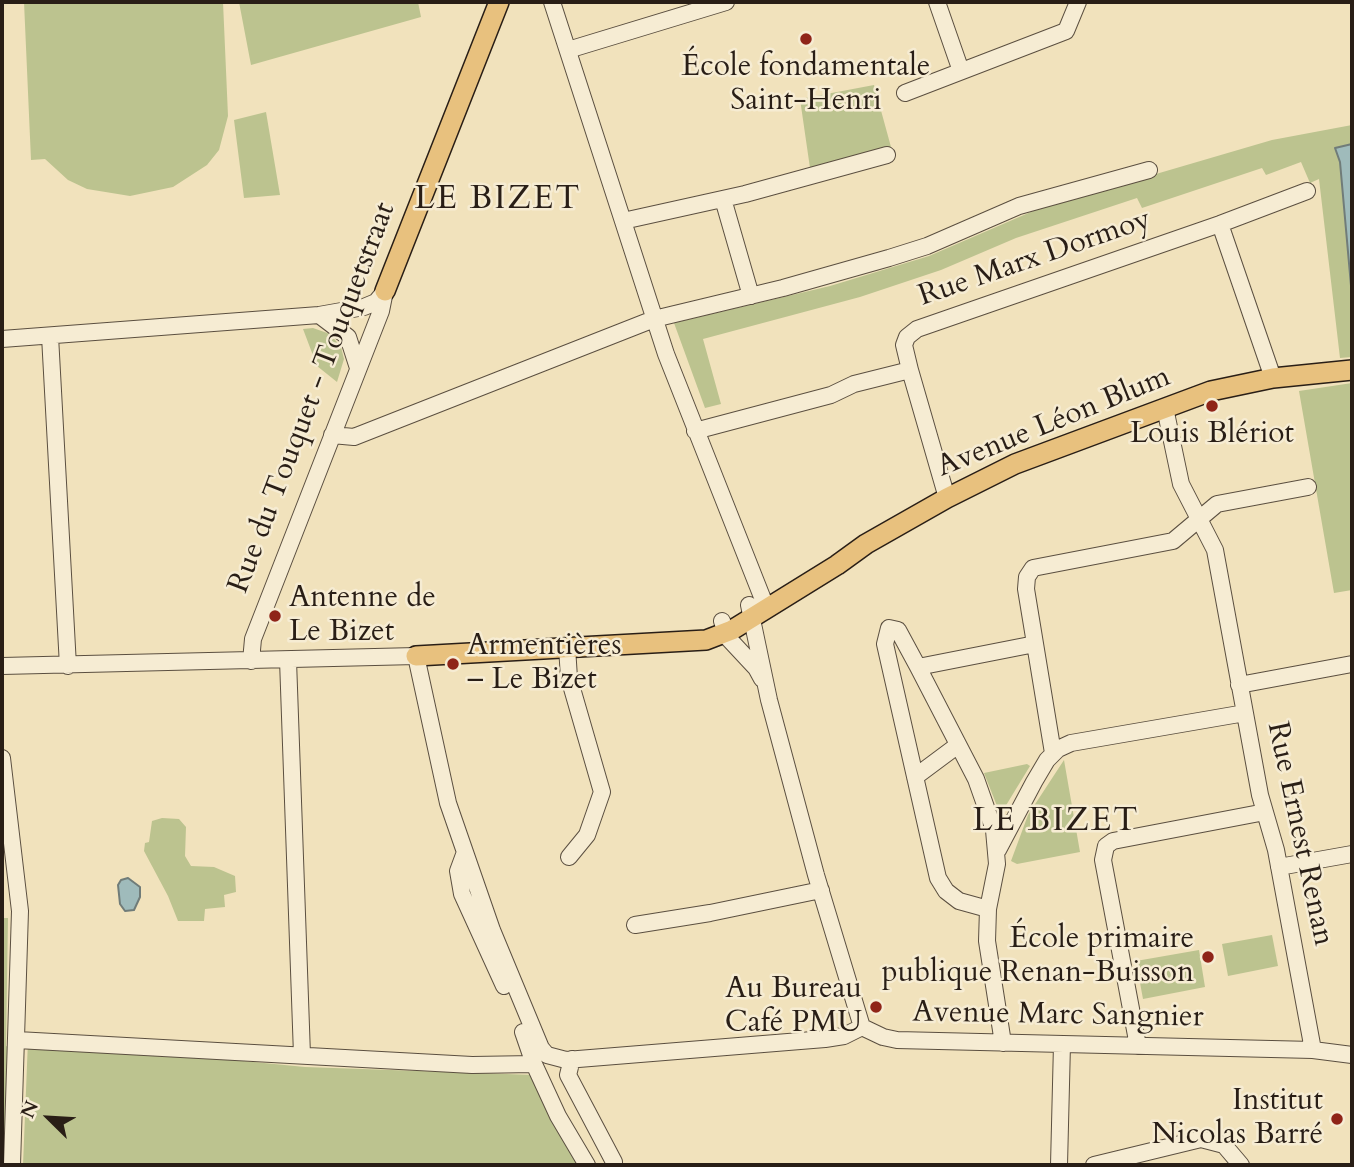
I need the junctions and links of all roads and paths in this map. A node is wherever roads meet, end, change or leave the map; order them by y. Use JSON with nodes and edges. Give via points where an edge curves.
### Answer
{"nodes":[{"id":1,"x":499,"y":2,"type":"edge"},
{"id":2,"x":552,"y":2,"type":"edge"},
{"id":3,"x":726,"y":2,"type":"edge"},
{"id":4,"x":937,"y":2,"type":"edge"},
{"id":5,"x":1078,"y":2,"type":"edge"},
{"id":6,"x":568,"y":50,"type":"junction"},
{"id":7,"x":961,"y":71,"type":"junction"},
{"id":8,"x":905,"y":93,"type":"dead end"},
{"id":9,"x":887,"y":155,"type":"dead end"},
{"id":10,"x":1149,"y":170,"type":"dead end"},
{"id":11,"x":1307,"y":191,"type":"dead end"},
{"id":12,"x":723,"y":199,"type":"junction"},
{"id":13,"x":623,"y":221,"type":"junction"},
{"id":14,"x":1220,"y":224,"type":"junction"},
{"id":15,"x":386,"y":291,"type":"junction"},
{"id":16,"x":751,"y":296,"type":"junction"},
{"id":17,"x":319,"y":315,"type":"junction"},
{"id":18,"x":654,"y":319,"type":"junction"},
{"id":19,"x":50,"y":336,"type":"junction"},
{"id":20,"x":2,"y":339,"type":"edge"},
{"id":21,"x":1352,"y":361,"type":"edge"},
{"id":22,"x":358,"y":369,"type":"junction"},
{"id":23,"x":910,"y":370,"type":"junction"},
{"id":24,"x":1352,"y":370,"type":"edge"},
{"id":25,"x":1273,"y":377,"type":"junction"},
{"id":26,"x":1165,"y":408,"type":"junction"},
{"id":27,"x":695,"y":431,"type":"junction"},
{"id":28,"x":332,"y":435,"type":"junction"},
{"id":29,"x":1308,"y":487,"type":"dead end"},
{"id":30,"x":947,"y":498,"type":"junction"},
{"id":31,"x":1199,"y":518,"type":"junction"},
{"id":32,"x":758,"y":607,"type":"junction"},
{"id":33,"x":724,"y":627,"type":"junction"},
{"id":34,"x":1035,"y":644,"type":"junction"},
{"id":35,"x":567,"y":647,"type":"junction"},
{"id":36,"x":416,"y":656,"type":"junction"},
{"id":37,"x":288,"y":660,"type":"junction"},
{"id":38,"x":251,"y":661,"type":"junction"},
{"id":39,"x":1352,"y":664,"type":"edge"},
{"id":40,"x":2,"y":666,"type":"edge"},
{"id":41,"x":68,"y":666,"type":"junction"},
{"id":42,"x":918,"y":667,"type":"junction"},
{"id":43,"x":1239,"y":685,"type":"junction"},
{"id":44,"x":767,"y":691,"type":"junction"},
{"id":45,"x":1245,"y":713,"type":"junction"},
{"id":46,"x":958,"y":745,"type":"junction"},
{"id":47,"x":1053,"y":753,"type":"junction"},
{"id":48,"x":2,"y":758,"type":"edge"},
{"id":49,"x":915,"y":777,"type":"junction"},
{"id":50,"x":1265,"y":812,"type":"junction"},
{"id":51,"x":997,"y":851,"type":"junction"},
{"id":52,"x":465,"y":852,"type":"junction"},
{"id":53,"x":1352,"y":854,"type":"edge"},
{"id":54,"x":569,"y":857,"type":"dead end"},
{"id":55,"x":1279,"y":867,"type":"junction"},
{"id":56,"x":821,"y":890,"type":"junction"},
{"id":57,"x":988,"y":909,"type":"junction"},
{"id":58,"x":635,"y":925,"type":"dead end"},
{"id":59,"x":862,"y":1027,"type":"junction"},
{"id":60,"x":12,"y":1034,"type":"edge"},
{"id":61,"x":1003,"y":1043,"type":"junction"},
{"id":62,"x":1062,"y":1044,"type":"junction"},
{"id":63,"x":1138,"y":1046,"type":"junction"},
{"id":64,"x":1314,"y":1050,"type":"junction"},
{"id":65,"x":302,"y":1055,"type":"junction"},
{"id":66,"x":1352,"y":1055,"type":"edge"},
{"id":67,"x":572,"y":1059,"type":"junction"},
{"id":68,"x":534,"y":1064,"type":"junction"},
{"id":69,"x":614,"y":1162,"type":"dead end"},
{"id":70,"x":12,"y":1165,"type":"edge"},
{"id":71,"x":587,"y":1165,"type":"edge"},
{"id":72,"x":1059,"y":1165,"type":"edge"},
{"id":73,"x":1094,"y":1165,"type":"edge"},
{"id":74,"x":1241,"y":1165,"type":"edge"}],
"edges":[{"from":1,"to":15,"type":"main road","name":"Rue du Touquet - Touquetstraat"},
{"from":2,"to":6,"type":"street"},
{"from":3,"to":6,"type":"street"},
{"from":4,"to":7,"type":"street"},
{"from":5,"to":7,"type":"street","via":[[1066,31]]},
{"from":6,"to":13,"type":"street"},
{"from":7,"to":8,"type":"street"},
{"from":9,"to":12,"type":"street"},
{"from":10,"to":16,"type":"street","via":[[1020,206],[927,246]]},
{"from":11,"to":14,"type":"street","name":"Rue Marx Dormoy"},
{"from":12,"to":13,"type":"street"},
{"from":12,"to":16,"type":"street"},
{"from":13,"to":18,"type":"street"},
{"from":14,"to":23,"type":"street","name":"Rue Marx Dormoy","via":[[918,329],[904,345]]},
{"from":14,"to":25,"type":"street"},
{"from":15,"to":17,"type":"street","via":[[364,307]]},
{"from":15,"to":22,"type":"street","name":"Rue du Touquet - Touquetstraat"},
{"from":16,"to":18,"type":"street"},
{"from":17,"to":19,"type":"street"},
{"from":17,"to":22,"type":"street","via":[[348,337]]},
{"from":18,"to":27,"type":"street"},
{"from":18,"to":28,"type":"street","via":[[354,437]]},
{"from":19,"to":20,"type":"street"},
{"from":19,"to":41,"type":"street"},
{"from":21,"to":25,"type":"main road","name":"Avenue Léon Blum","via":[[1299,368]]},
{"from":22,"to":28,"type":"street","name":"Rue du Touquet - Touquetstraat"},
{"from":23,"to":27,"type":"street"},
{"from":23,"to":30,"type":"street"},
{"from":24,"to":25,"type":"main road","name":"Avenue Léon Blum"},
{"from":25,"to":26,"type":"main road","name":"Avenue Léon Blum","via":[[1211,391]]},
{"from":26,"to":30,"type":"main road","name":"Avenue Léon Blum","via":[[1015,464]]},
{"from":26,"to":31,"type":"street","name":"Rue Ernest Renan","via":[[1181,484]]},
{"from":27,"to":32,"type":"street"},
{"from":28,"to":38,"type":"street","name":"Rue du Touquet - Touquetstraat","via":[[253,639]]},
{"from":29,"to":31,"type":"street","via":[[1223,502]]},
{"from":30,"to":32,"type":"main road","name":"Avenue Léon Blum","via":[[866,544],[837,554]]},
{"from":31,"to":34,"type":"street","via":[[1173,541],[1032,568],[1026,582]]},
{"from":31,"to":43,"type":"street","name":"Rue Ernest Renan","via":[[1215,550]]},
{"from":32,"to":33,"type":"main road","name":"Avenue Léon Blum"},
{"from":32,"to":44,"type":"street"},
{"from":33,"to":35,"type":"main road","name":"Avenue Léon Blum","via":[[685,644]]},
{"from":33,"to":44,"type":"street","via":[[756,668]]},
{"from":34,"to":42,"type":"street"},
{"from":34,"to":47,"type":"street"},
{"from":35,"to":36,"type":"main road","name":"Avenue Léon Blum"},
{"from":35,"to":54,"type":"street","via":[[569,678],[602,792],[587,835]]},
{"from":36,"to":37,"type":"street"},
{"from":36,"to":52,"type":"street","via":[[440,776]]},
{"from":37,"to":38,"type":"street"},
{"from":37,"to":65,"type":"street"},
{"from":38,"to":41,"type":"street"},
{"from":39,"to":43,"type":"street"},
{"from":40,"to":41,"type":"street"},
{"from":42,"to":46,"type":"street"},
{"from":42,"to":49,"type":"street","via":[[898,630],[888,629],[885,644]]},
{"from":43,"to":45,"type":"street","name":"Rue Ernest Renan"},
{"from":44,"to":56,"type":"street"},
{"from":45,"to":47,"type":"street","name":"Rue Ernest Renan","via":[[1071,744]]},
{"from":45,"to":50,"type":"street","name":"Rue Ernest Renan"},
{"from":46,"to":49,"type":"street"},
{"from":46,"to":51,"type":"street","via":[[987,806]]},
{"from":47,"to":51,"type":"street"},
{"from":48,"to":60,"type":"street","via":[[20,911]]},
{"from":49,"to":57,"type":"street","via":[[941,884],[959,901]]},
{"from":50,"to":55,"type":"street","name":"Rue Ernest Renan"},
{"from":50,"to":63,"type":"street","via":[[1113,841],[1104,849]]},
{"from":51,"to":57,"type":"street"},
{"from":52,"to":67,"type":"street","via":[[541,1048],[551,1058]]},
{"from":52,"to":68,"type":"street","via":[[458,871],[462,894]]},
{"from":53,"to":55,"type":"street"},
{"from":55,"to":64,"type":"street","name":"Rue Ernest Renan"},
{"from":56,"to":58,"type":"street"},
{"from":56,"to":59,"type":"street"},
{"from":57,"to":61,"type":"street","via":[[987,941]]},
{"from":59,"to":61,"type":"street","name":"Avenue Marc Sangnier","via":[[890,1039]]},
{"from":59,"to":67,"type":"street","via":[[837,1038]]},
{"from":60,"to":65,"type":"street"},
{"from":60,"to":70,"type":"street"},
{"from":61,"to":62,"type":"street","name":"Avenue Marc Sangnier"},
{"from":62,"to":63,"type":"street","name":"Avenue Marc Sangnier"},
{"from":62,"to":72,"type":"street"},
{"from":63,"to":64,"type":"street","name":"Avenue Marc Sangnier"},
{"from":64,"to":66,"type":"street","name":"Avenue Marc Sangnier"},
{"from":65,"to":68,"type":"street"},
{"from":67,"to":69,"type":"street","via":[[568,1075]]},
{"from":68,"to":71,"type":"street"},
{"from":73,"to":74,"type":"street","via":[[1201,1139],[1224,1145]]}]}
